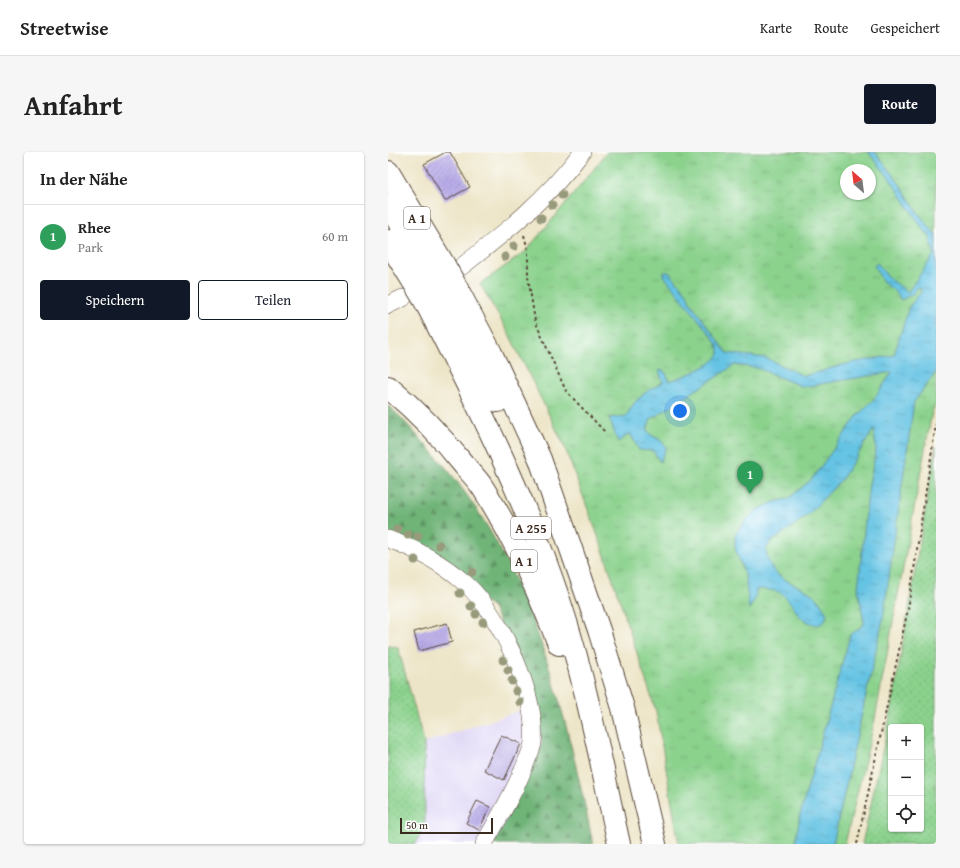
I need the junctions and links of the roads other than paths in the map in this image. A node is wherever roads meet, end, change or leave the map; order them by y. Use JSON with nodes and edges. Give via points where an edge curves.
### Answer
{"nodes":[{"id":1,"x":582,"y":152,"type":"edge"},
{"id":2,"x":388,"y":172,"type":"edge"},
{"id":3,"x":388,"y":204,"type":"edge"},
{"id":4,"x":388,"y":241,"type":"edge"},
{"id":5,"x":429,"y":285,"type":"edge"},
{"id":6,"x":388,"y":387,"type":"edge"},
{"id":7,"x":388,"y":539,"type":"edge"},
{"id":8,"x":603,"y":770,"type":"junction"},
{"id":9,"x":484,"y":844,"type":"edge"},
{"id":10,"x":620,"y":844,"type":"edge"},
{"id":11,"x":655,"y":844,"type":"edge"}],
"edges":[{"from":1,"to":5,"type":"street","via":[[564,176],[520,220]]},
{"from":2,"to":5,"type":"highway","number":"A 1"},
{"from":3,"to":5,"type":"highway","number":"A 255"},
{"from":4,"to":5,"type":"highway","number":"A 255"},
{"from":5,"to":8,"type":"highway","number":"A 255","via":[[537,541],[560,603],[579,665]]},
{"from":5,"to":11,"type":"highway","number":"A 1","via":[[491,353],[540,459],[599,630],[622,708]]},
{"from":6,"to":8,"type":"highway","number":"A 1","via":[[421,416],[482,487],[511,537],[546,610]]},
{"from":7,"to":9,"type":"street","via":[[434,559],[467,585],[489,611],[522,677],[531,708],[533,744],[520,778]]},
{"from":8,"to":10,"type":"highway","number":"A 1"}]}
